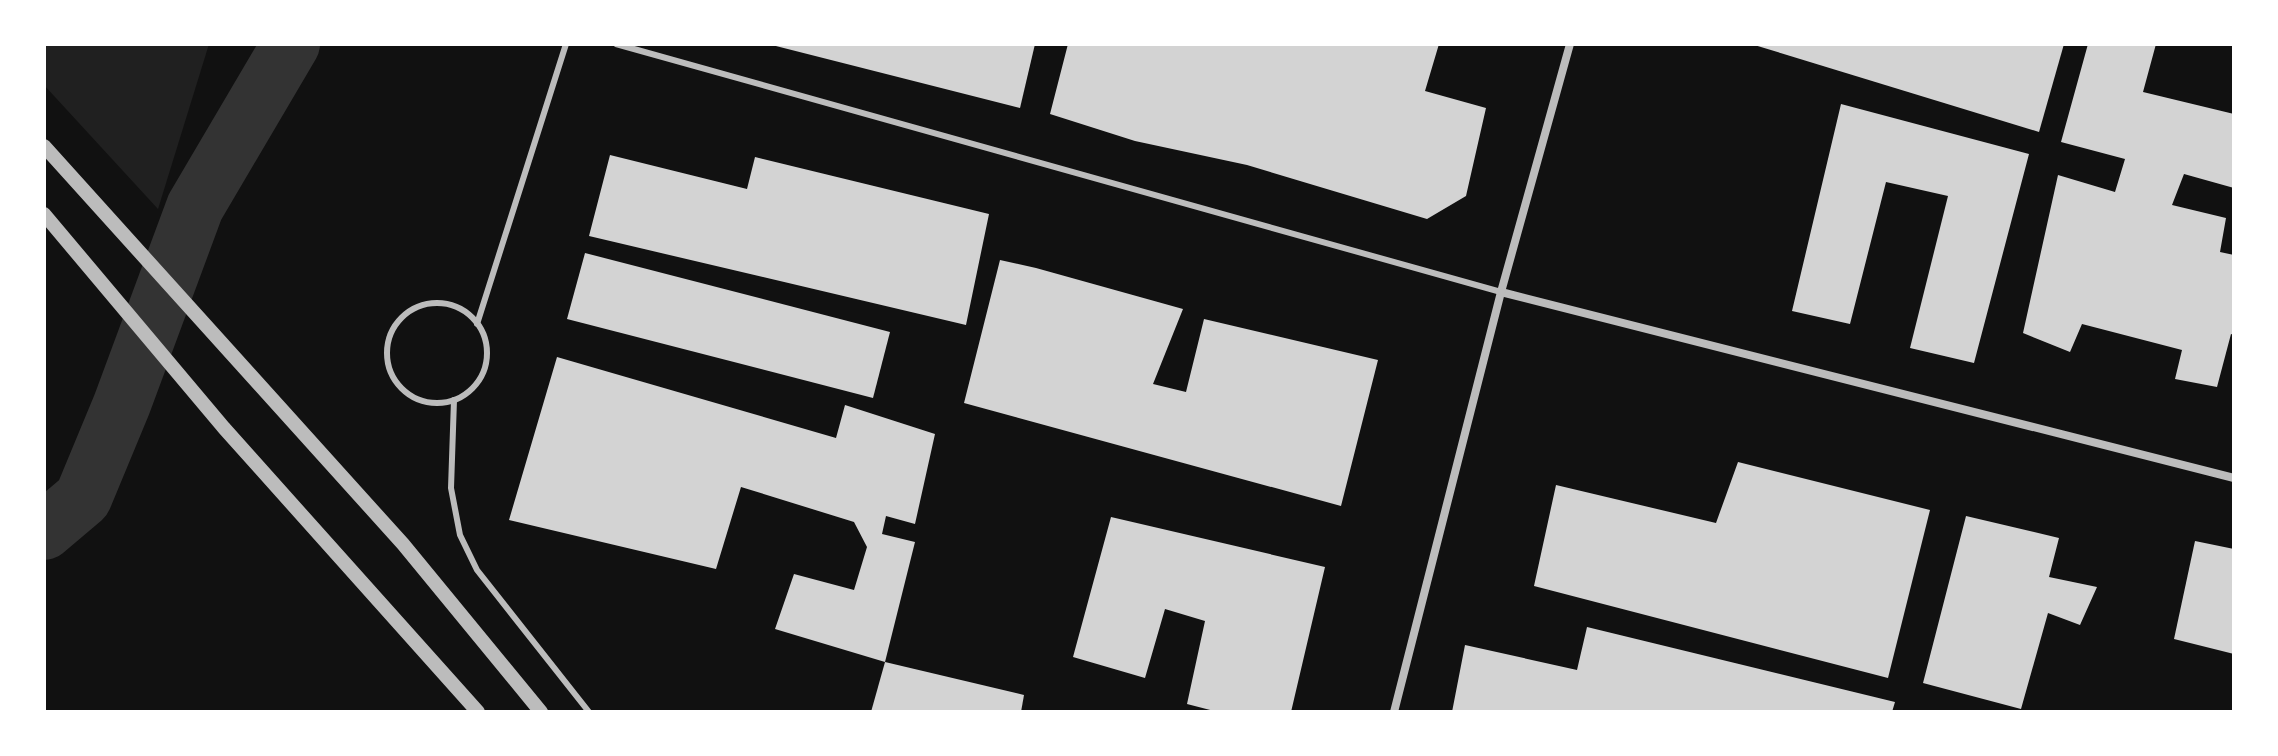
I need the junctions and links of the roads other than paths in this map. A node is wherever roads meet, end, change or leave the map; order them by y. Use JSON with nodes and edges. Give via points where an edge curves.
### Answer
{"nodes":[{"id":1,"x":566,"y":44,"type":"edge"},
{"id":2,"x":616,"y":44,"type":"edge"},
{"id":3,"x":1570,"y":44,"type":"edge"},
{"id":4,"x":48,"y":151,"type":"edge"},
{"id":5,"x":44,"y":214,"type":"edge"},
{"id":6,"x":1501,"y":292,"type":"junction"},
{"id":7,"x":477,"y":324,"type":"junction"},
{"id":8,"x":454,"y":400,"type":"junction"},
{"id":9,"x":2234,"y":478,"type":"edge"},
{"id":10,"x":478,"y":712,"type":"edge"},
{"id":11,"x":541,"y":712,"type":"edge"},
{"id":12,"x":589,"y":712,"type":"edge"},
{"id":13,"x":1394,"y":712,"type":"edge"}],
"edges":[{"from":1,"to":7,"type":"lane"},
{"from":2,"to":6,"type":"lane"},
{"from":3,"to":6,"type":"street"},
{"from":4,"to":11,"type":"street","via":[[403,544]]},
{"from":5,"to":10,"type":"street","via":[[224,428]]},
{"from":6,"to":9,"type":"street"},
{"from":6,"to":13,"type":"street"},
{"from":7,"to":8,"type":"lane","via":[[487,348],[486,364],[480,380]]},
{"from":7,"to":8,"type":"lane","via":[[460,309],[428,304],[405,315],[390,334],[386,350],[395,382],[407,394],[430,403]]},
{"from":8,"to":12,"type":"lane","via":[[451,488],[460,535],[477,570]]}]}
